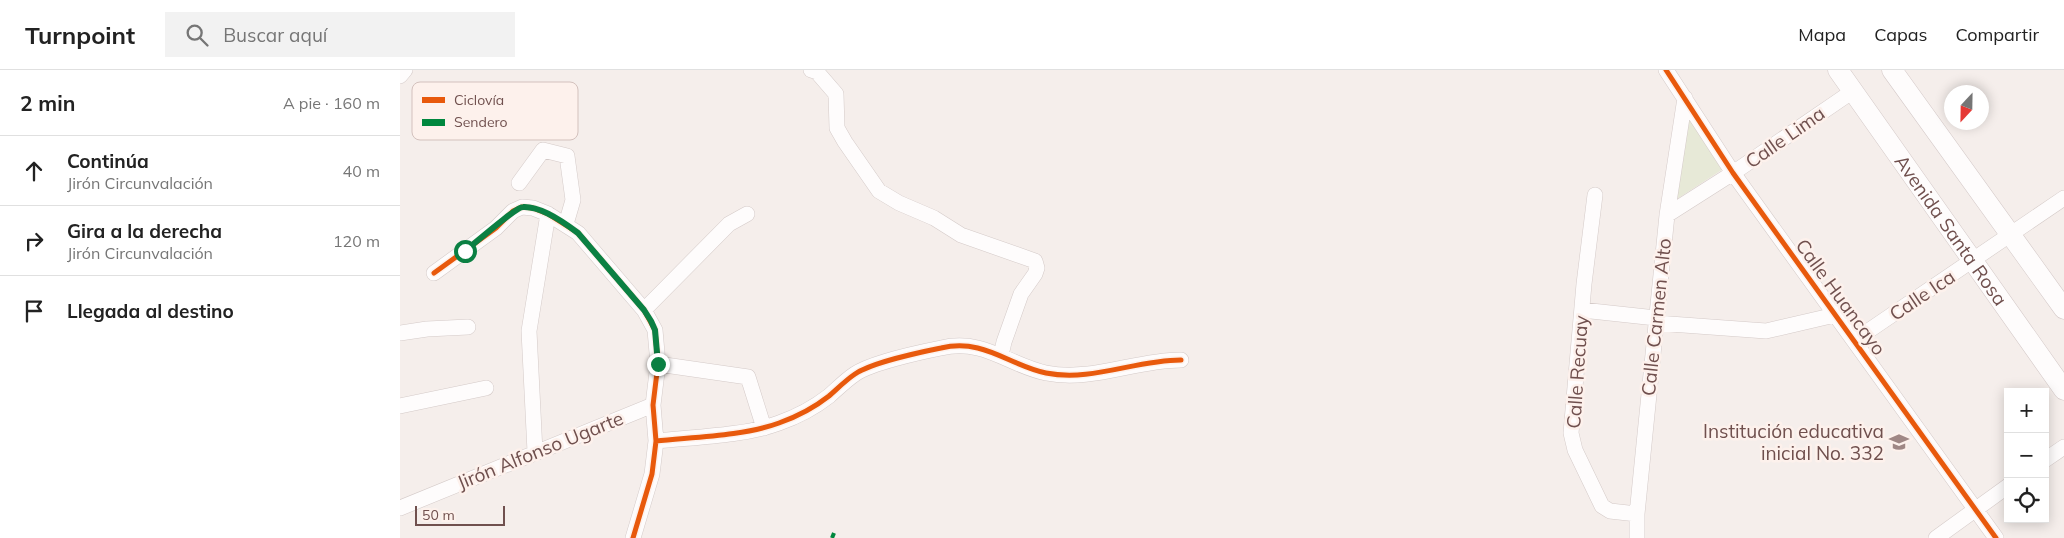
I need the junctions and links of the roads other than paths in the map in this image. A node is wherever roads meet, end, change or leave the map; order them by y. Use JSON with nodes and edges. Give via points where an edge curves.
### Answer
{"nodes":[{"id":1,"x":405,"y":70,"type":"edge"},
{"id":2,"x":811,"y":70,"type":"edge"},
{"id":3,"x":1666,"y":70,"type":"edge"},
{"id":4,"x":1838,"y":70,"type":"edge"},
{"id":5,"x":1892,"y":70,"type":"edge"},
{"id":6,"x":400,"y":76,"type":"edge"},
{"id":7,"x":1853,"y":90,"type":"junction"},
{"id":8,"x":1684,"y":98,"type":"junction"},
{"id":9,"x":1733,"y":173,"type":"junction"},
{"id":10,"x":519,"y":183,"type":"dead end"},
{"id":11,"x":1595,"y":195,"type":"dead end"},
{"id":12,"x":2064,"y":198,"type":"edge"},
{"id":13,"x":548,"y":214,"type":"junction"},
{"id":14,"x":747,"y":214,"type":"dead end"},
{"id":15,"x":1667,"y":215,"type":"junction"},
{"id":16,"x":566,"y":224,"type":"junction"},
{"id":17,"x":2010,"y":236,"type":"junction"},
{"id":18,"x":1972,"y":261,"type":"junction"},
{"id":19,"x":434,"y":273,"type":"dead end"},
{"id":20,"x":2064,"y":309,"type":"edge"},
{"id":21,"x":644,"y":310,"type":"junction"},
{"id":22,"x":1582,"y":310,"type":"junction"},
{"id":23,"x":1835,"y":315,"type":"junction"},
{"id":24,"x":1656,"y":320,"type":"junction"},
{"id":25,"x":468,"y":327,"type":"dead end"},
{"id":26,"x":400,"y":333,"type":"edge"},
{"id":27,"x":1855,"y":340,"type":"junction"},
{"id":28,"x":1001,"y":355,"type":"junction"},
{"id":29,"x":1181,"y":360,"type":"dead end"},
{"id":30,"x":658,"y":364,"type":"junction"},
{"id":31,"x":486,"y":388,"type":"dead end"},
{"id":32,"x":2064,"y":390,"type":"edge"},
{"id":33,"x":653,"y":405,"type":"junction"},
{"id":34,"x":400,"y":406,"type":"edge"},
{"id":35,"x":764,"y":428,"type":"junction"},
{"id":36,"x":656,"y":441,"type":"junction"},
{"id":37,"x":2064,"y":447,"type":"edge"},
{"id":38,"x":535,"y":452,"type":"junction"},
{"id":39,"x":2049,"y":457,"type":"edge"},
{"id":40,"x":2004,"y":489,"type":"edge"},
{"id":41,"x":1976,"y":507,"type":"junction"},
{"id":42,"x":400,"y":508,"type":"edge"},
{"id":43,"x":1637,"y":514,"type":"junction"},
{"id":44,"x":633,"y":538,"type":"edge"},
{"id":45,"x":1637,"y":538,"type":"edge"},
{"id":46,"x":1936,"y":538,"type":"edge"},
{"id":47,"x":1996,"y":538,"type":"edge"}],
"edges":[{"from":1,"to":6,"type":"street"},
{"from":2,"to":28,"type":"street","via":[[818,72],[836,94],[837,128],[879,191],[961,235],[1035,261],[1035,274],[1021,294]]},
{"from":3,"to":8,"type":"street","name":"Calle Huancayo"},
{"from":4,"to":7,"type":"street","name":"Avenida Santa Rosa"},
{"from":5,"to":17,"type":"street"},
{"from":7,"to":9,"type":"street","name":"Calle Lima"},
{"from":7,"to":18,"type":"street","name":"Avenida Santa Rosa"},
{"from":8,"to":9,"type":"street","name":"Calle Huancayo"},
{"from":8,"to":15,"type":"street","name":"Calle Carmen Alto"},
{"from":9,"to":15,"type":"street","name":"Calle Lima"},
{"from":9,"to":23,"type":"street","name":"Calle Huancayo"},
{"from":10,"to":16,"type":"street","via":[[544,150],[567,156],[573,200]]},
{"from":11,"to":22,"type":"street","name":"Calle Recuay"},
{"from":12,"to":17,"type":"street","name":"Calle Ica"},
{"from":13,"to":16,"type":"street"},
{"from":13,"to":19,"type":"street","via":[[522,207],[513,211],[496,228]]},
{"from":13,"to":38,"type":"street","via":[[529,331]]},
{"from":14,"to":21,"type":"street","via":[[730,224]]},
{"from":15,"to":24,"type":"street","name":"Calle Carmen Alto"},
{"from":16,"to":21,"type":"street","via":[[578,233]]},
{"from":17,"to":18,"type":"street","name":"Calle Ica"},
{"from":17,"to":20,"type":"street"},
{"from":18,"to":27,"type":"street","name":"Calle Ica"},
{"from":18,"to":32,"type":"street","name":"Avenida Santa Rosa"},
{"from":21,"to":30,"type":"street","via":[[655,330]]},
{"from":22,"to":24,"type":"street"},
{"from":22,"to":43,"type":"street","name":"Calle Recuay","via":[[1571,433],[1575,450],[1602,506],[1610,511]]},
{"from":23,"to":24,"type":"street","via":[[1766,331]]},
{"from":23,"to":27,"type":"street","name":"Calle Huancayo"},
{"from":24,"to":43,"type":"street","name":"Calle Carmen Alto"},
{"from":25,"to":26,"type":"street"},
{"from":27,"to":41,"type":"street","name":"Calle Huancayo"},
{"from":28,"to":29,"type":"street","via":[[1034,370],[1067,375]]},
{"from":28,"to":35,"type":"street","via":[[977,347],[944,347],[877,365],[855,374],[806,411]]},
{"from":30,"to":33,"type":"street"},
{"from":30,"to":35,"type":"street","via":[[748,377]]},
{"from":31,"to":34,"type":"street"},
{"from":33,"to":36,"type":"street"},
{"from":33,"to":38,"type":"street","name":"Jirón Alfonso Ugarte"},
{"from":35,"to":36,"type":"street"},
{"from":36,"to":44,"type":"street","via":[[652,474]]},
{"from":37,"to":39,"type":"street"},
{"from":38,"to":42,"type":"street","name":"Jirón Alfonso Ugarte"},
{"from":40,"to":41,"type":"street"},
{"from":41,"to":46,"type":"street"},
{"from":41,"to":47,"type":"street","name":"Calle Huancayo"},
{"from":43,"to":45,"type":"street","name":"Calle Carmen Alto"}]}
